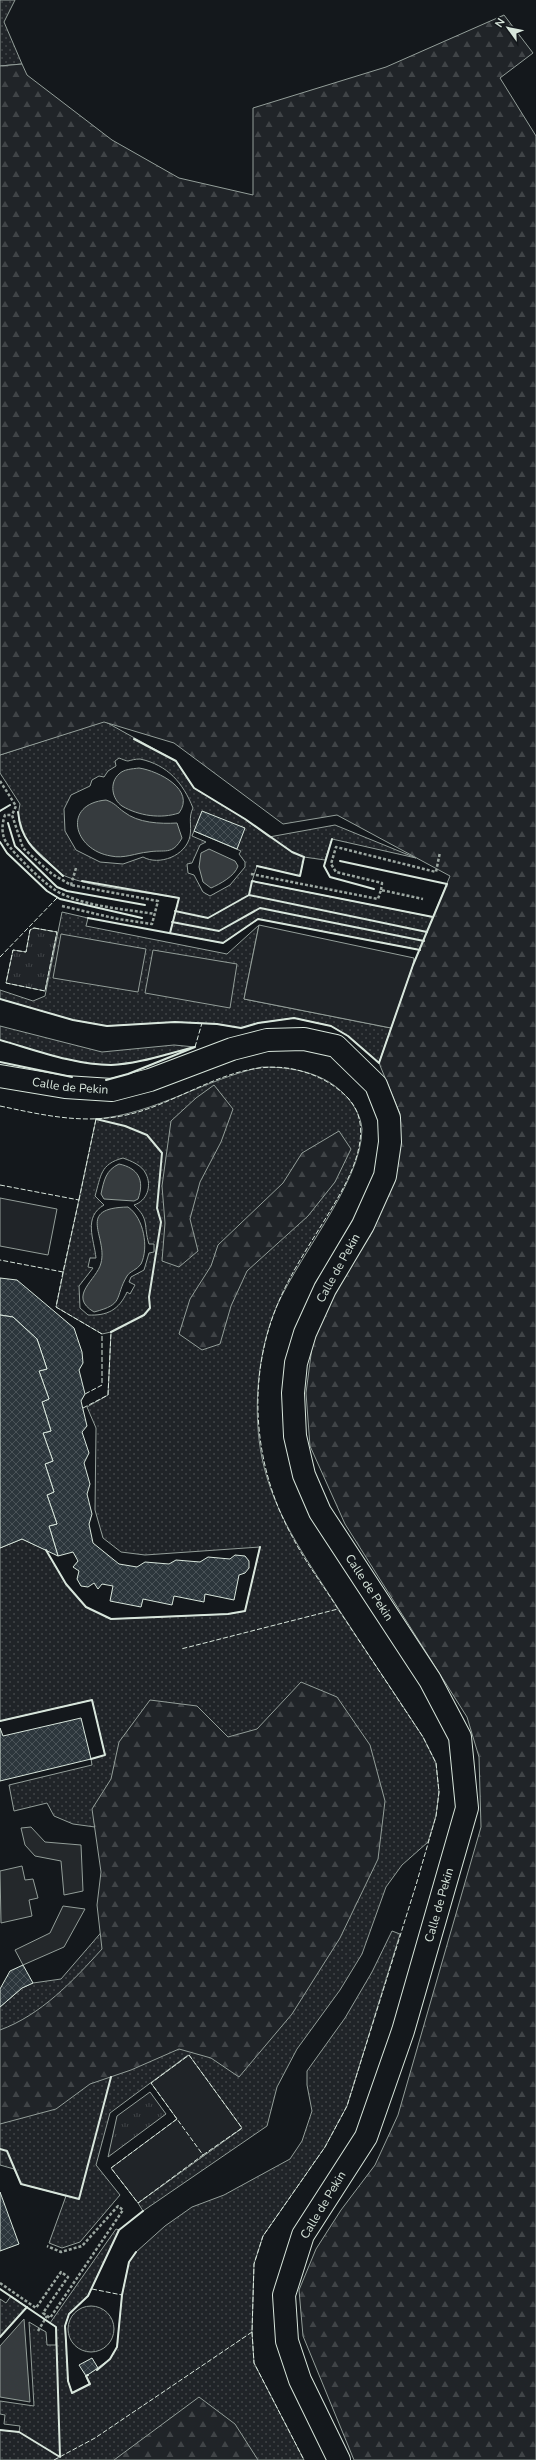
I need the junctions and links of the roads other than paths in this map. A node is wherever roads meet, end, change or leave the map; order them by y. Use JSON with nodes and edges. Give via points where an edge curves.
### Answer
{"nodes":[{"id":1,"x":0,"y":1076,"type":"edge"},
{"id":2,"x":339,"y":2460,"type":"edge"}],
"edges":[{"from":1,"to":2,"type":"street","name":"Calle de Pekin","via":[[65,1087],[112,1090],[150,1080],[232,1049],[260,1042],[304,1039],[336,1046],[376,1085],[390,1118],[390,1142],[385,1176],[363,1225],[325,1289],[304,1333],[296,1363],[293,1393],[295,1436],[304,1475],[320,1512],[430,1680],[460,1736],[467,1808],[403,2030],[366,2137],[303,2235],[284,2295],[287,2341],[300,2380]]}]}
